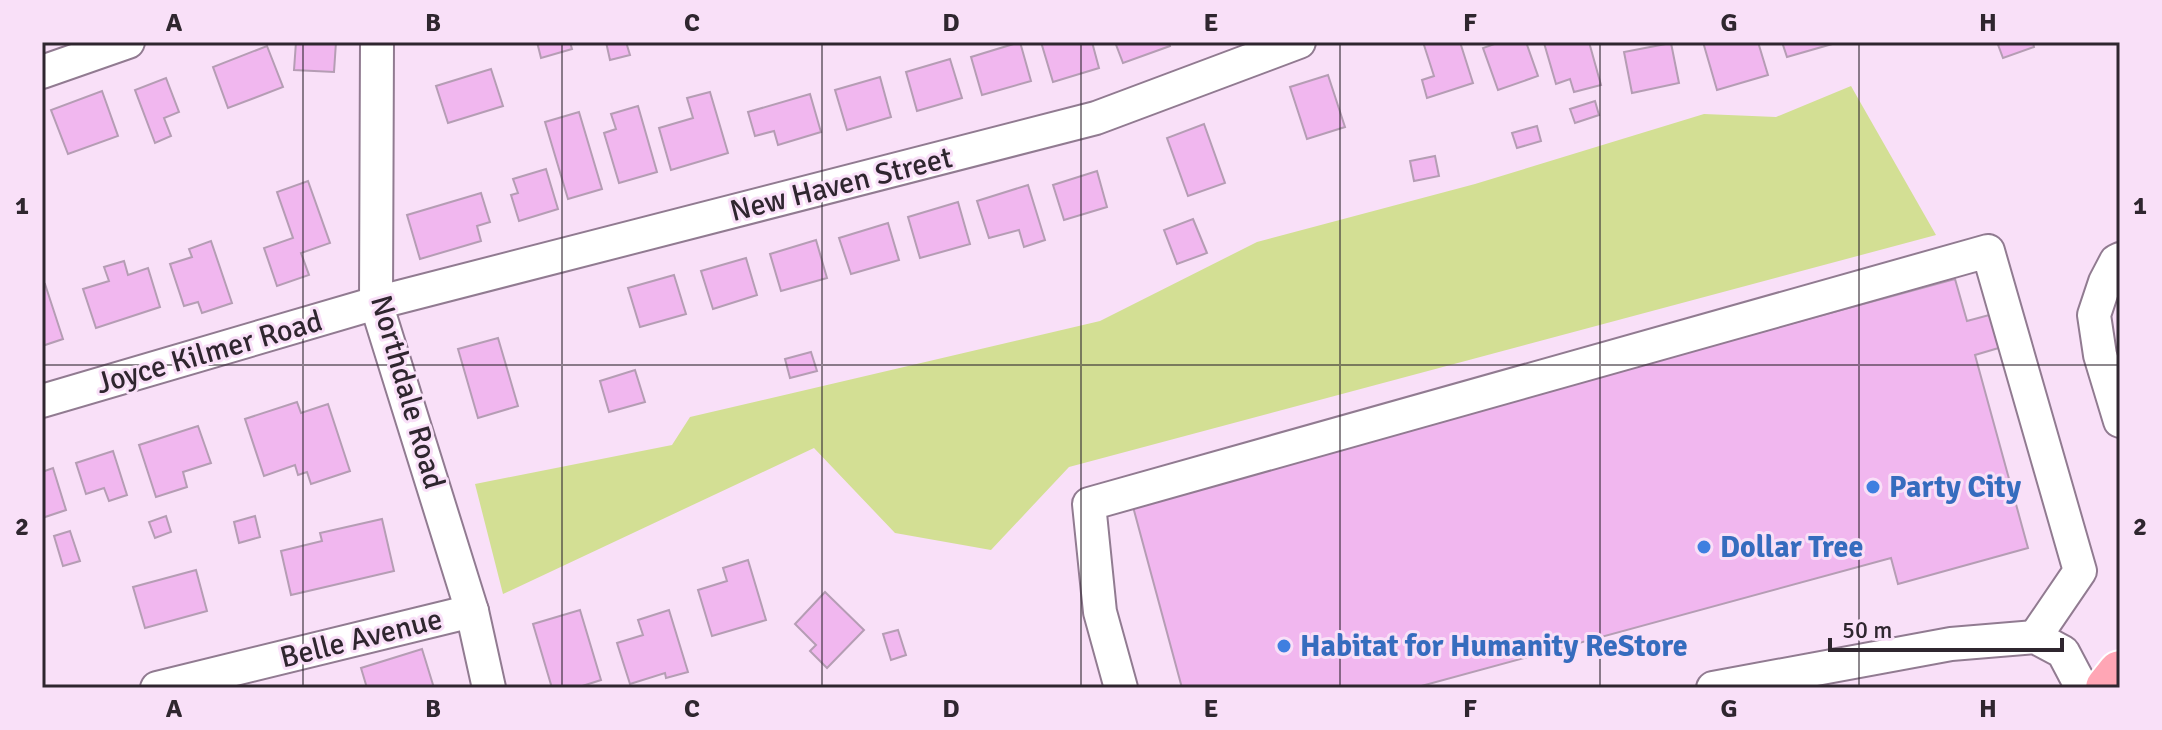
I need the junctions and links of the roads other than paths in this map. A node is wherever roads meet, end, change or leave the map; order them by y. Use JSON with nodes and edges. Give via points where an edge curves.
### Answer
{"nodes":[{"id":1,"x":128,"y":42,"type":"edge"},
{"id":2,"x":377,"y":42,"type":"edge"},
{"id":3,"x":1299,"y":42,"type":"edge"},
{"id":4,"x":42,"y":72,"type":"edge"},
{"id":5,"x":2120,"y":259,"type":"edge"},
{"id":6,"x":376,"y":303,"type":"junction"},
{"id":7,"x":42,"y":401,"type":"edge"},
{"id":8,"x":2120,"y":421,"type":"edge"},
{"id":9,"x":472,"y":611,"type":"junction"},
{"id":10,"x":2035,"y":637,"type":"junction"},
{"id":11,"x":2120,"y":673,"type":"edge"},
{"id":12,"x":1761,"y":684,"type":"edge"},
{"id":13,"x":157,"y":688,"type":"edge"},
{"id":14,"x":489,"y":688,"type":"edge"},
{"id":15,"x":1121,"y":688,"type":"edge"},
{"id":16,"x":1713,"y":688,"type":"edge"},
{"id":17,"x":2082,"y":688,"type":"edge"},
{"id":18,"x":2108,"y":688,"type":"edge"}],
"edges":[{"from":1,"to":4,"type":"street"},
{"from":2,"to":6,"type":"street","name":"Northdale Road"},
{"from":3,"to":6,"type":"street","name":"New Haven Street","via":[[1096,118]]},
{"from":5,"to":8,"type":"street","via":[[2094,315]]},
{"from":6,"to":7,"type":"street","name":"Joyce Kilmer Road"},
{"from":6,"to":9,"type":"street","name":"Northdale Road"},
{"from":9,"to":13,"type":"street","name":"Belle Avenue"},
{"from":9,"to":14,"type":"street","name":"Northdale Road"},
{"from":10,"to":12,"type":"street","via":[[1951,644]]},
{"from":10,"to":15,"type":"street","via":[[2080,571],[1988,251],[1089,504],[1100,612]]},
{"from":10,"to":17,"type":"street","via":[[2063,652]]},
{"from":11,"to":18,"type":"highway"},
{"from":12,"to":16,"type":"street"}]}
